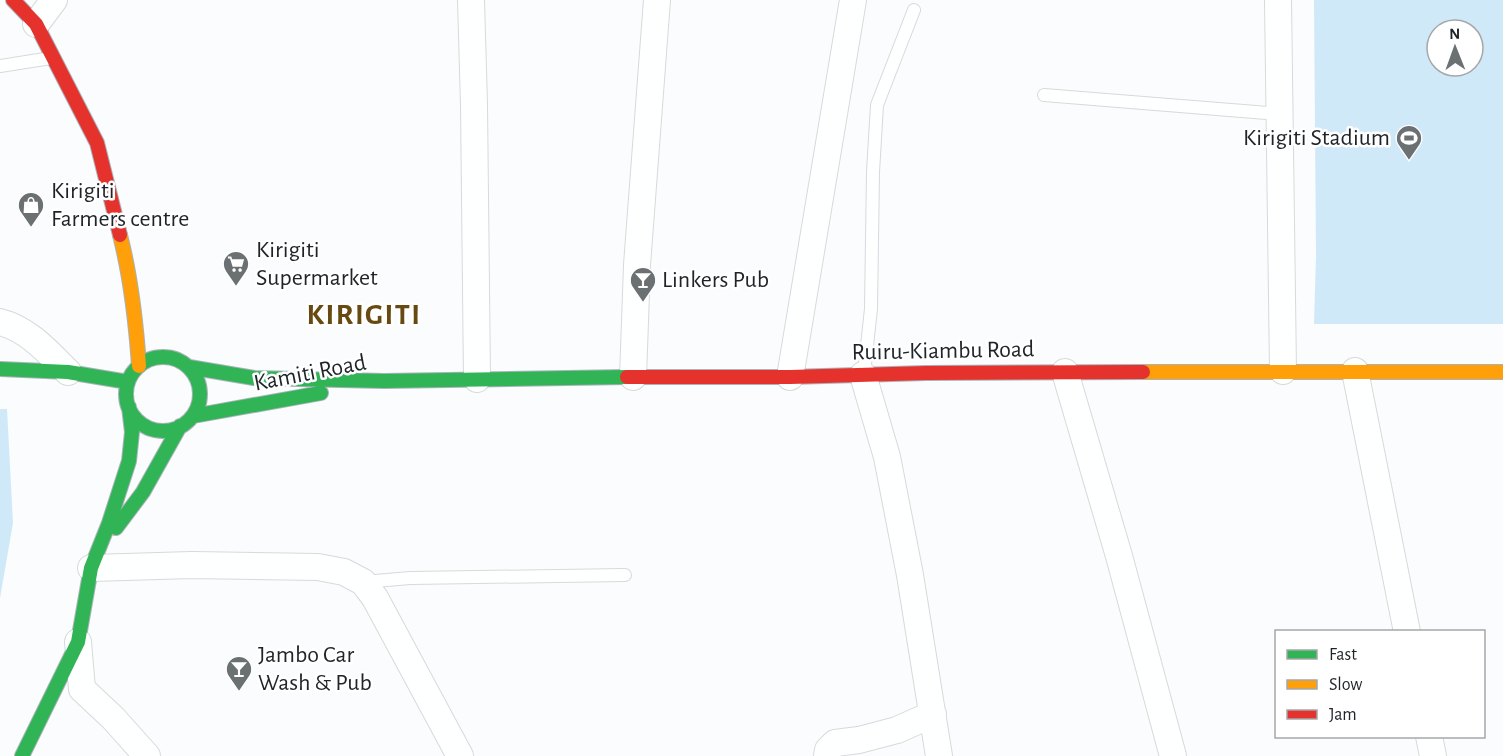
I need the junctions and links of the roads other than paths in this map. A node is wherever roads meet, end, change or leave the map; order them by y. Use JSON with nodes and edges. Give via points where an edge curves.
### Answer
{"nodes":[{"id":1,"x":13,"y":0,"type":"edge"},
{"id":2,"x":54,"y":0,"type":"edge"},
{"id":3,"x":471,"y":0,"type":"edge"},
{"id":4,"x":657,"y":0,"type":"edge"},
{"id":5,"x":853,"y":0,"type":"edge"},
{"id":6,"x":1278,"y":0,"type":"edge"},
{"id":7,"x":914,"y":10,"type":"dead end"},
{"id":8,"x":36,"y":24,"type":"junction"},
{"id":9,"x":52,"y":58,"type":"junction"},
{"id":10,"x":0,"y":66,"type":"edge"},
{"id":11,"x":1044,"y":95,"type":"dead end"},
{"id":12,"x":1280,"y":114,"type":"junction"},
{"id":13,"x":127,"y":263,"type":"junction"},
{"id":14,"x":147,"y":305,"type":"dead end"},
{"id":15,"x":0,"y":322,"type":"edge"},
{"id":16,"x":139,"y":366,"type":"junction"},
{"id":17,"x":189,"y":367,"type":"junction"},
{"id":18,"x":0,"y":369,"type":"edge"},
{"id":19,"x":58,"y":371,"type":"junction"},
{"id":20,"x":1283,"y":371,"type":"junction"},
{"id":21,"x":1355,"y":371,"type":"junction"},
{"id":22,"x":1065,"y":372,"type":"junction"},
{"id":23,"x":1503,"y":372,"type":"edge"},
{"id":24,"x":863,"y":375,"type":"junction"},
{"id":25,"x":633,"y":377,"type":"junction"},
{"id":26,"x":790,"y":377,"type":"junction"},
{"id":27,"x":477,"y":379,"type":"junction"},
{"id":28,"x":384,"y":381,"type":"junction"},
{"id":29,"x":128,"y":382,"type":"junction"},
{"id":30,"x":129,"y":407,"type":"junction"},
{"id":31,"x":193,"y":416,"type":"junction"},
{"id":32,"x":180,"y":426,"type":"junction"},
{"id":33,"x":95,"y":558,"type":"junction"},
{"id":34,"x":625,"y":575,"type":"dead end"},
{"id":35,"x":363,"y":582,"type":"junction"},
{"id":36,"x":1407,"y":630,"type":"edge"},
{"id":37,"x":78,"y":642,"type":"junction"},
{"id":38,"x":933,"y":714,"type":"junction"},
{"id":39,"x":1429,"y":738,"type":"edge"},
{"id":40,"x":22,"y":756,"type":"edge"},
{"id":41,"x":147,"y":756,"type":"edge"},
{"id":42,"x":460,"y":756,"type":"edge"},
{"id":43,"x":827,"y":756,"type":"edge"},
{"id":44,"x":939,"y":756,"type":"edge"},
{"id":45,"x":1173,"y":756,"type":"edge"},
{"id":46,"x":1433,"y":756,"type":"edge"}],
"edges":[{"from":1,"to":8,"type":"main road"},
{"from":2,"to":8,"type":"street"},
{"from":3,"to":27,"type":"street"},
{"from":4,"to":25,"type":"street","via":[[637,265]]},
{"from":5,"to":26,"type":"street"},
{"from":6,"to":12,"type":"street"},
{"from":7,"to":24,"type":"lane","via":[[877,105],[871,309]]},
{"from":8,"to":9,"type":"main road"},
{"from":9,"to":10,"type":"lane"},
{"from":9,"to":13,"type":"main road","via":[[97,143]]},
{"from":11,"to":12,"type":"lane"},
{"from":12,"to":20,"type":"street"},
{"from":13,"to":14,"type":"main road"},
{"from":13,"to":16,"type":"main road"},
{"from":15,"to":19,"type":"street","via":[[34,339]]},
{"from":16,"to":17,"type":"main road","via":[[169,352]]},
{"from":16,"to":29,"type":"main road"},
{"from":17,"to":28,"type":"main road","name":"Kamiti Road","via":[[254,378]]},
{"from":17,"to":31,"type":"main road","via":[[200,391]]},
{"from":18,"to":19,"type":"main road"},
{"from":19,"to":29,"type":"main road"},
{"from":20,"to":21,"type":"main road","name":"Ruiru-Kiambu Road"},
{"from":20,"to":22,"type":"main road","name":"Ruiru-Kiambu Road"},
{"from":21,"to":23,"type":"main road","name":"Ruiru-Kiambu Road"},
{"from":21,"to":36,"type":"street"},
{"from":22,"to":24,"type":"main road","name":"Ruiru-Kiambu Road"},
{"from":22,"to":45,"type":"street"},
{"from":24,"to":26,"type":"main road","name":"Ruiru-Kiambu Road"},
{"from":24,"to":38,"type":"street","via":[[887,457]]},
{"from":25,"to":26,"type":"main road","name":"Ruiru-Kiambu Road"},
{"from":25,"to":27,"type":"main road","name":"Ruiru-Kiambu Road"},
{"from":27,"to":28,"type":"main road","name":"Ruiru-Kiambu Road"},
{"from":28,"to":31,"type":"main road","name":"Kamiti Road"},
{"from":29,"to":30,"type":"main road"},
{"from":30,"to":32,"type":"main road","via":[[150,428]]},
{"from":30,"to":33,"type":"main road","via":[[129,461]]},
{"from":31,"to":32,"type":"main road"},
{"from":32,"to":33,"type":"main road","via":[[143,492]]},
{"from":33,"to":35,"type":"street","via":[[192,565],[318,567],[344,572]]},
{"from":33,"to":37,"type":"main road"},
{"from":34,"to":35,"type":"lane"},
{"from":35,"to":42,"type":"street"},
{"from":37,"to":40,"type":"main road"},
{"from":37,"to":41,"type":"street","via":[[82,689]]},
{"from":38,"to":43,"type":"street","via":[[897,730],[835,743]]},
{"from":38,"to":44,"type":"street"},
{"from":39,"to":46,"type":"street"}]}
